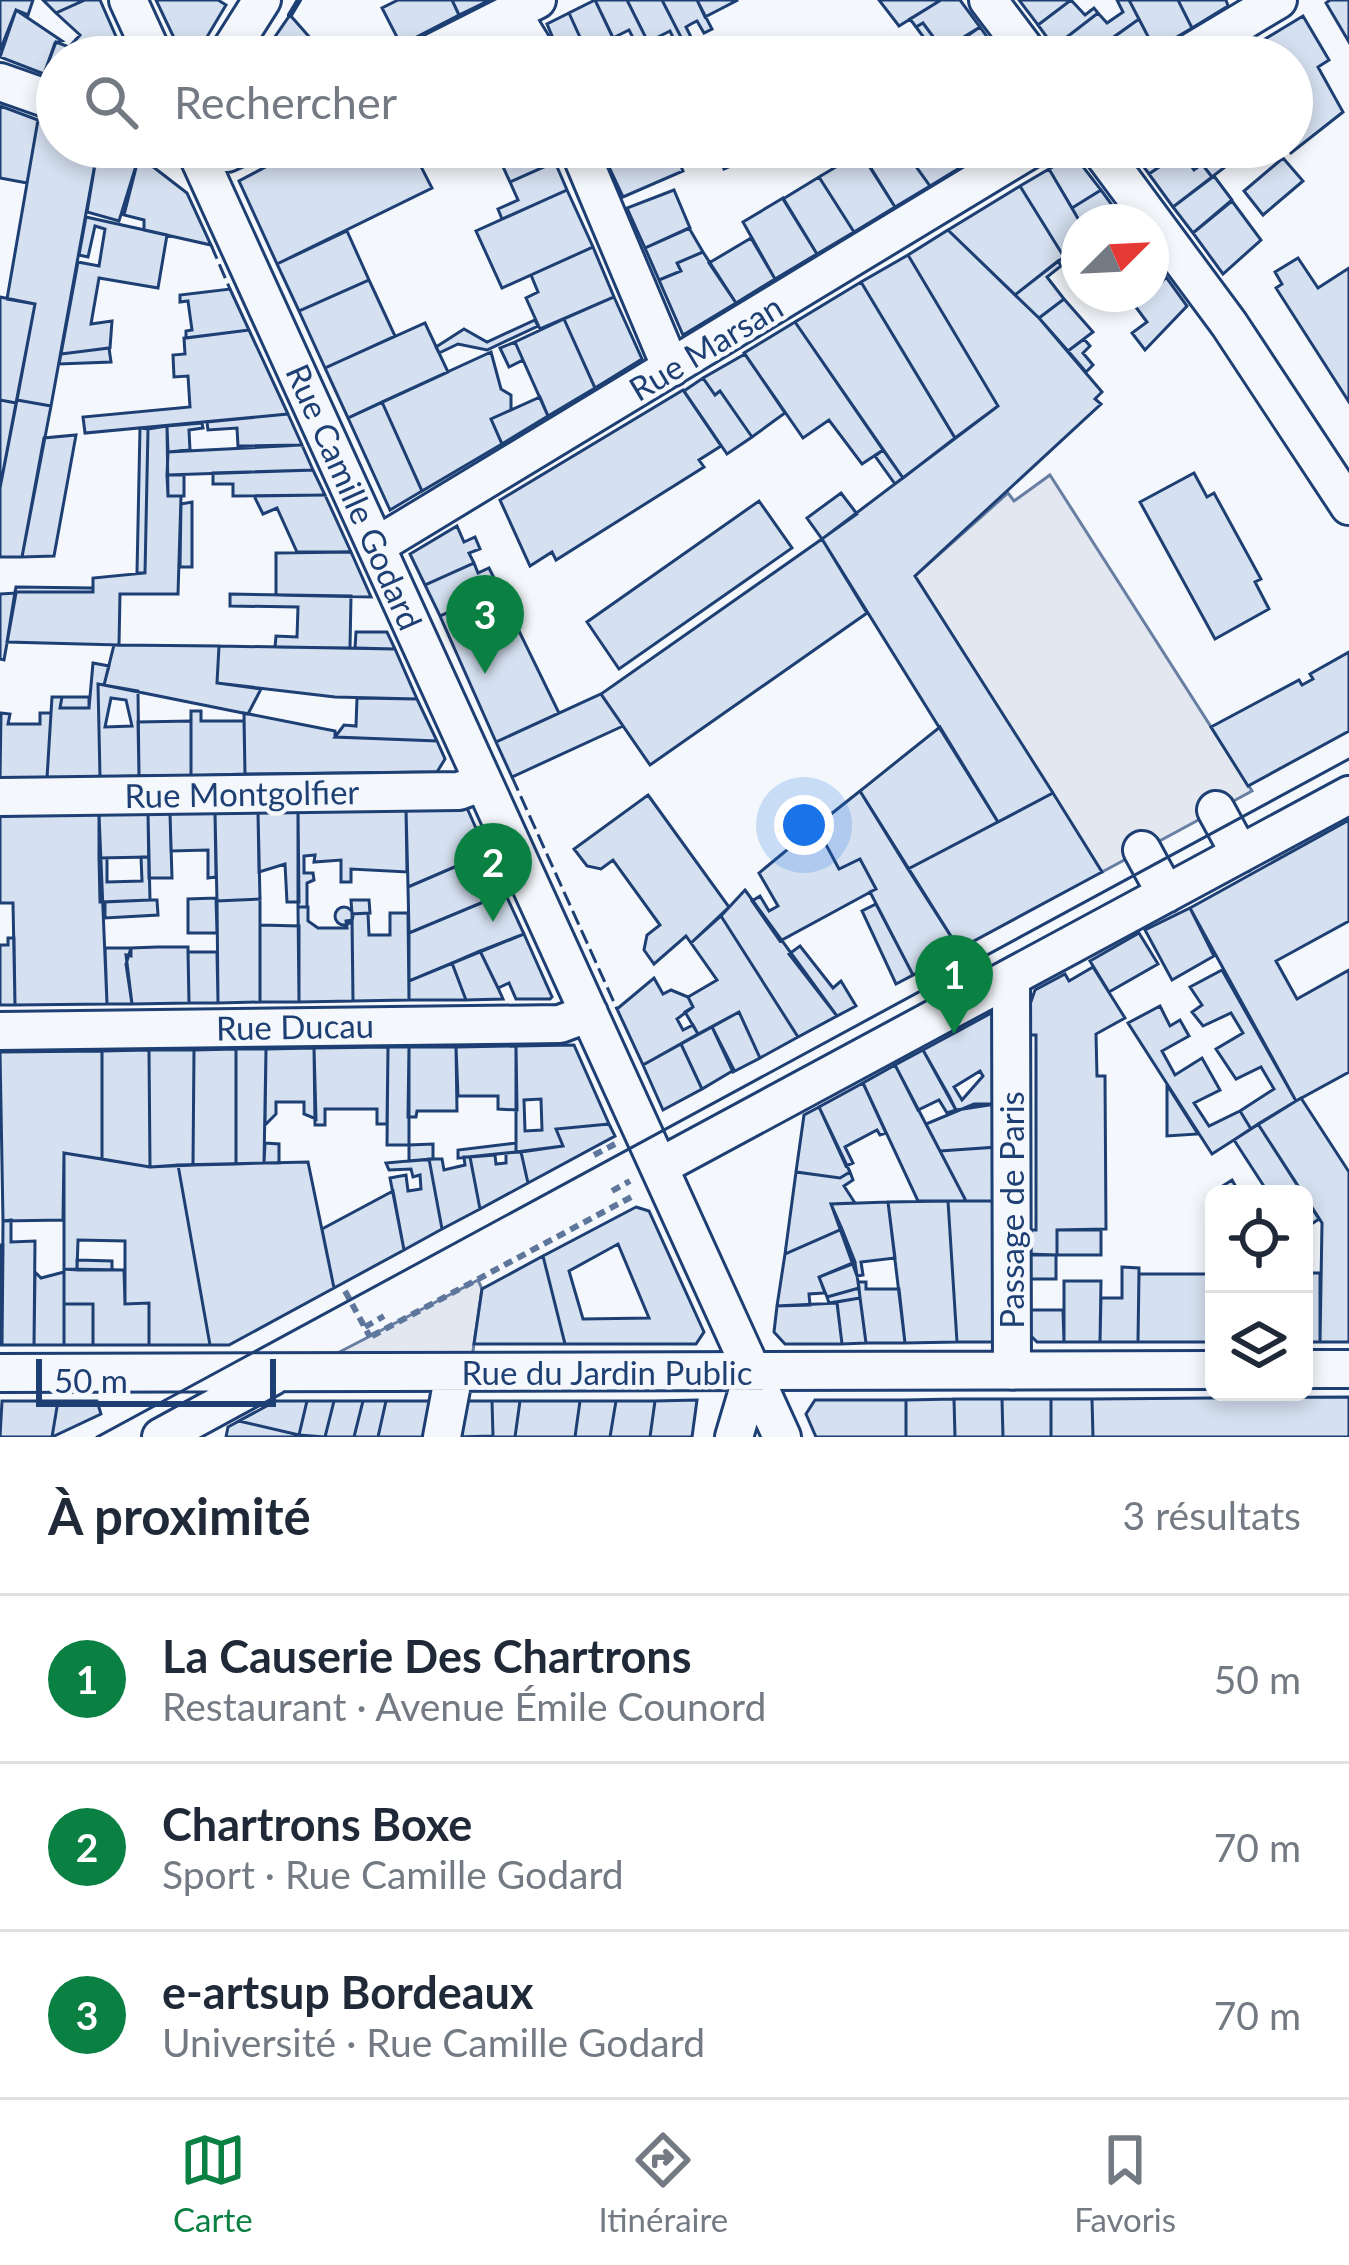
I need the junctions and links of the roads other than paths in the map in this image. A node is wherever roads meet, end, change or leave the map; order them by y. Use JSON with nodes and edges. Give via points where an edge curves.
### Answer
{"nodes":[{"id":1,"x":128,"y":0,"type":"edge"},
{"id":2,"x":262,"y":0,"type":"edge"},
{"id":3,"x":988,"y":0,"type":"edge"},
{"id":4,"x":1278,"y":0,"type":"edge"},
{"id":5,"x":525,"y":6,"type":"edge"},
{"id":6,"x":144,"y":36,"type":"edge"},
{"id":7,"x":239,"y":36,"type":"edge"},
{"id":8,"x":466,"y":36,"type":"edge"},
{"id":9,"x":533,"y":36,"type":"edge"},
{"id":10,"x":1015,"y":36,"type":"edge"},
{"id":11,"x":1219,"y":36,"type":"edge"},
{"id":12,"x":0,"y":82,"type":"edge"},
{"id":13,"x":36,"y":95,"type":"edge"},
{"id":14,"x":201,"y":168,"type":"edge"},
{"id":15,"x":587,"y":168,"type":"edge"},
{"id":16,"x":1000,"y":168,"type":"edge"},
{"id":17,"x":1114,"y":168,"type":"edge"},
{"id":18,"x":671,"y":368,"type":"junction"},
{"id":19,"x":1349,"y":506,"type":"edge"},
{"id":20,"x":376,"y":546,"type":"junction"},
{"id":21,"x":483,"y":782,"type":"junction"},
{"id":22,"x":1349,"y":795,"type":"edge"},
{"id":23,"x":0,"y":797,"type":"edge"},
{"id":24,"x":1216,"y":810,"type":"dead end"},
{"id":25,"x":1142,"y":850,"type":"dead end"},
{"id":26,"x":1240,"y":854,"type":"junction"},
{"id":27,"x":1166,"y":894,"type":"junction"},
{"id":28,"x":1011,"y":978,"type":"junction"},
{"id":29,"x":589,"y":1013,"type":"junction"},
{"id":30,"x":0,"y":1030,"type":"edge"},
{"id":31,"x":645,"y":1179,"type":"junction"},
{"id":32,"x":1349,"y":1369,"type":"edge"},
{"id":33,"x":1205,"y":1370,"type":"edge"},
{"id":34,"x":1313,"y":1370,"type":"edge"},
{"id":35,"x":1012,"y":1371,"type":"junction"},
{"id":36,"x":753,"y":1372,"type":"junction"},
{"id":37,"x":0,"y":1373,"type":"edge"},
{"id":38,"x":279,"y":1373,"type":"junction"},
{"id":39,"x":454,"y":1373,"type":"junction"},
{"id":40,"x":212,"y":1422,"type":"edge"},
{"id":41,"x":160,"y":1437,"type":"edge"},
{"id":42,"x":442,"y":1437,"type":"edge"},
{"id":43,"x":734,"y":1437,"type":"edge"},
{"id":44,"x":782,"y":1437,"type":"edge"}],
"edges":[{"from":1,"to":6,"type":"street"},
{"from":2,"to":7,"type":"street"},
{"from":3,"to":10,"type":"street"},
{"from":4,"to":11,"type":"street"},
{"from":5,"to":8,"type":"street"},
{"from":5,"to":9,"type":"street"},
{"from":12,"to":13,"type":"street"},
{"from":14,"to":20,"type":"street","name":"Rue Camille Godard"},
{"from":15,"to":18,"type":"street"},
{"from":16,"to":18,"type":"street","name":"Rue Marsan"},
{"from":17,"to":19,"type":"street"},
{"from":18,"to":20,"type":"street","name":"Rue Marsan"},
{"from":20,"to":21,"type":"street","name":"Rue Camille Godard"},
{"from":21,"to":23,"type":"street","name":"Rue Montgolfier","via":[[459,790]]},
{"from":21,"to":29,"type":"street","name":"Rue Camille Godard"},
{"from":22,"to":26,"type":"street"},
{"from":24,"to":26,"type":"street"},
{"from":25,"to":27,"type":"street"},
{"from":26,"to":27,"type":"street"},
{"from":27,"to":28,"type":"street"},
{"from":28,"to":31,"type":"street"},
{"from":28,"to":35,"type":"street","name":"Passage de Paris"},
{"from":29,"to":30,"type":"street","name":"Rue Ducau","via":[[560,1024]]},
{"from":29,"to":31,"type":"street","name":"Rue Camille Godard"},
{"from":31,"to":36,"type":"street","name":"Rue Camille Godard"},
{"from":32,"to":34,"type":"street"},
{"from":33,"to":35,"type":"street","name":"Rue du Jardin Public"},
{"from":35,"to":36,"type":"street","name":"Rue du Jardin Public"},
{"from":36,"to":39,"type":"street","name":"Rue du Jardin Public"},
{"from":36,"to":43,"type":"street"},
{"from":36,"to":44,"type":"street","name":"Rue Camille Godard"},
{"from":37,"to":38,"type":"street","name":"Rue du Jardin Public"},
{"from":38,"to":39,"type":"street","name":"Rue du Jardin Public"},
{"from":38,"to":40,"type":"street"},
{"from":39,"to":42,"type":"street"},
{"from":40,"to":41,"type":"street"}]}
